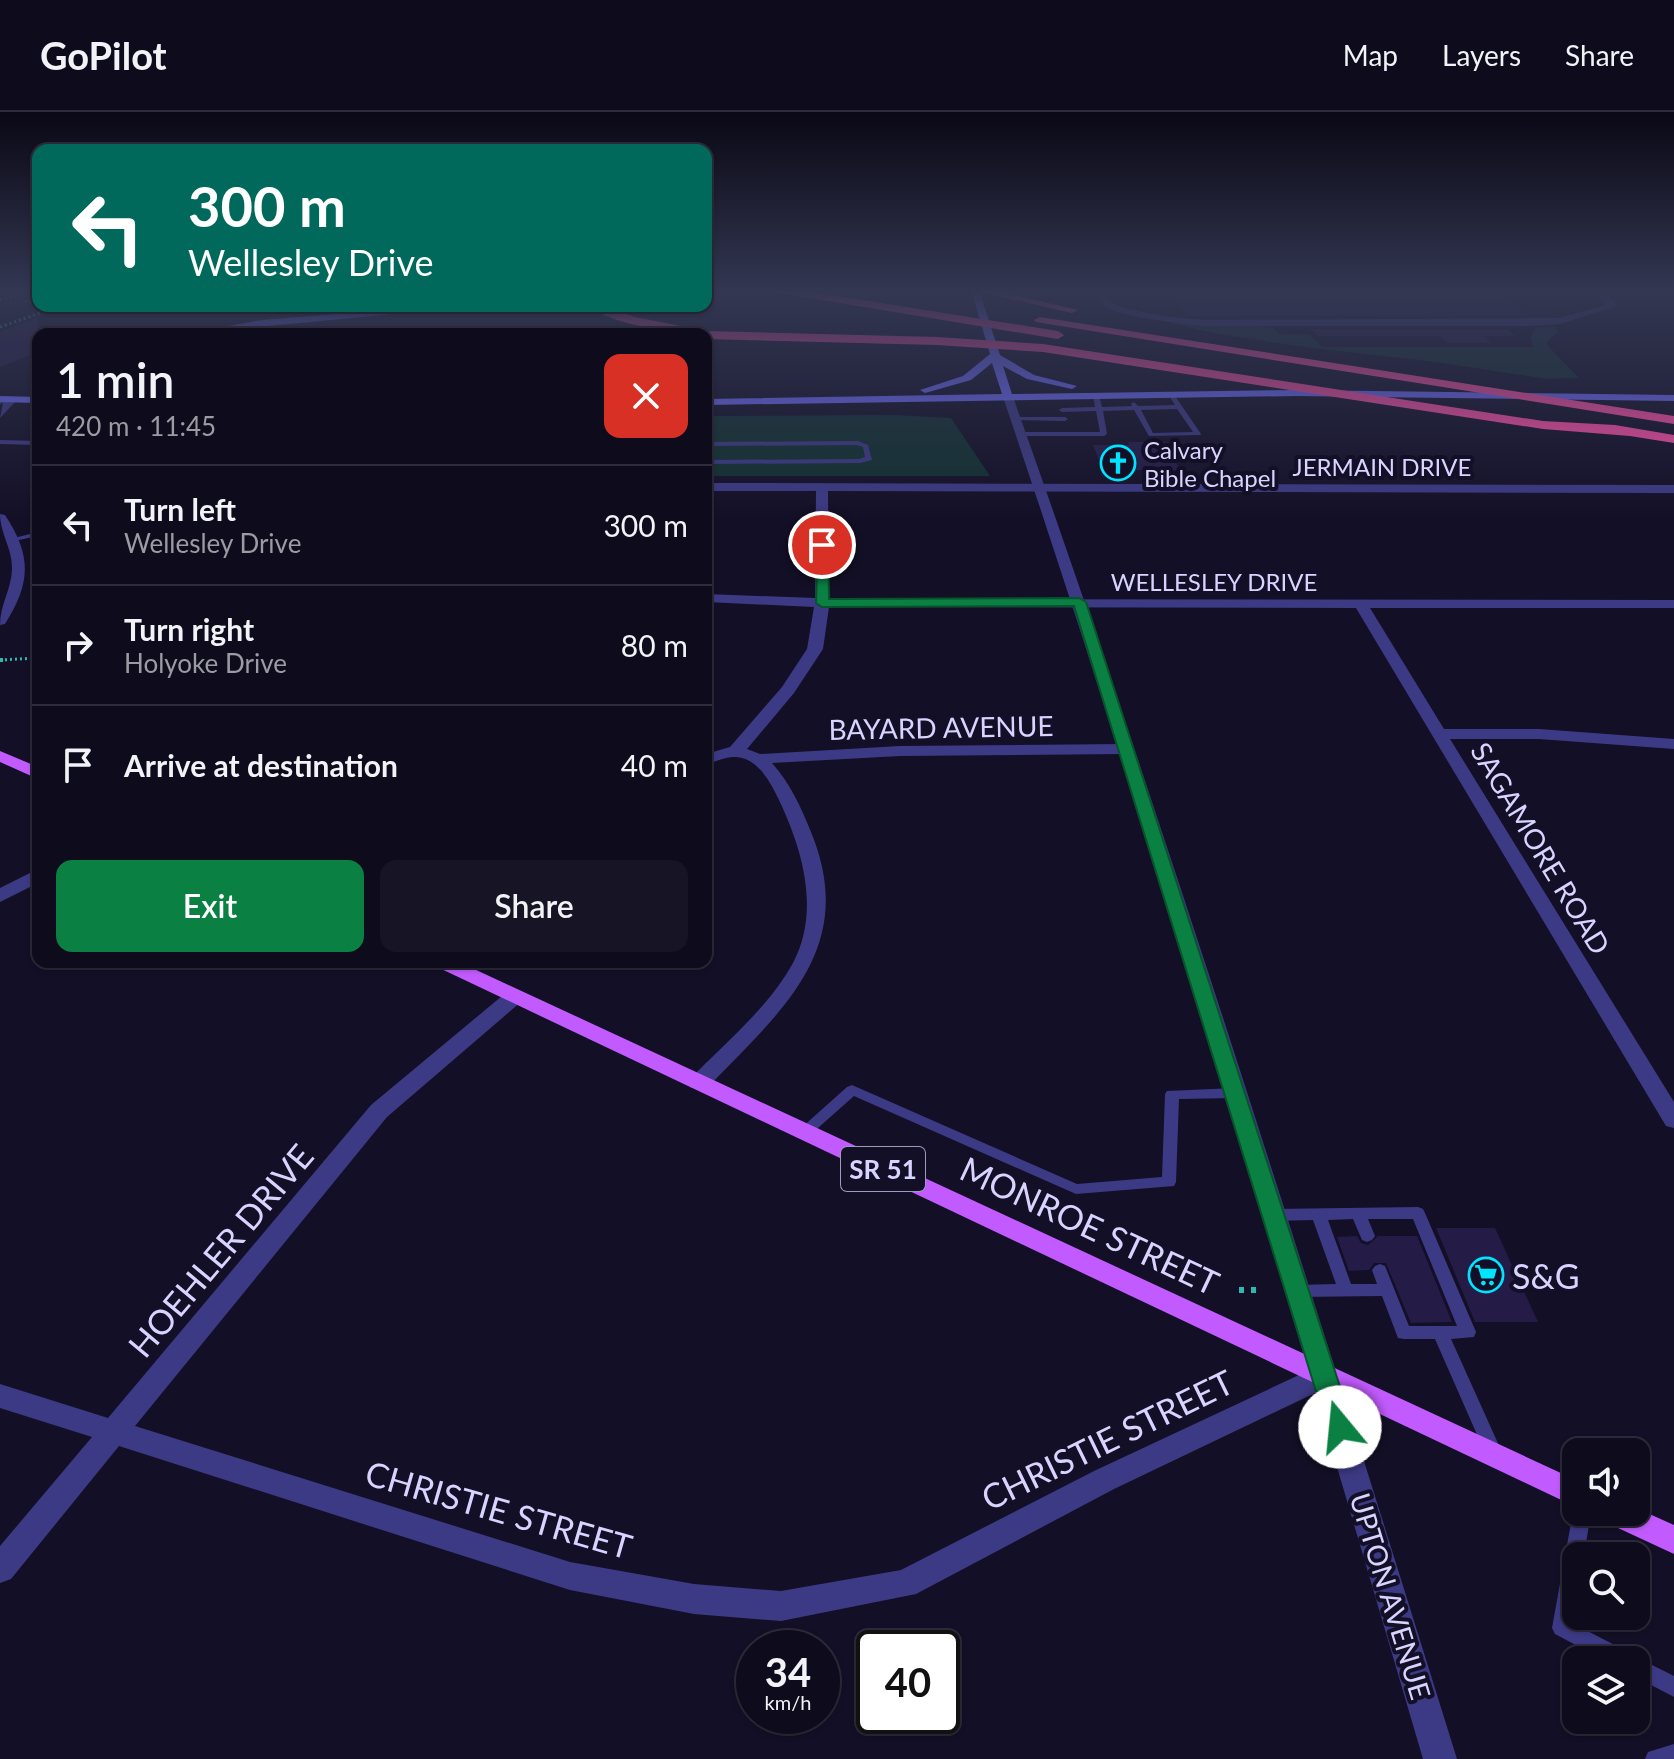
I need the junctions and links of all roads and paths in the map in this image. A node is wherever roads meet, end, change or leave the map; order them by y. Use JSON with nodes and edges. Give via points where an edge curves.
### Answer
{"nodes":[{"id":1,"x":984,"y":367,"type":"edge"},
{"id":2,"x":998,"y":367,"type":"edge"},
{"id":3,"x":1015,"y":367,"type":"edge"},
{"id":4,"x":1179,"y":367,"type":"edge"},
{"id":5,"x":1250,"y":367,"type":"edge"},
{"id":6,"x":1338,"y":367,"type":"edge"},
{"id":7,"x":1341,"y":367,"type":"edge"},
{"id":8,"x":1346,"y":368,"type":"junction"},
{"id":9,"x":30,"y":387,"type":"dead end"},
{"id":10,"x":1171,"y":394,"type":"junction"},
{"id":11,"x":1096,"y":395,"type":"junction"},
{"id":12,"x":1127,"y":395,"type":"junction"},
{"id":13,"x":1058,"y":396,"type":"junction"},
{"id":14,"x":1008,"y":397,"type":"junction"},
{"id":15,"x":1674,"y":398,"type":"edge"},
{"id":16,"x":3,"y":400,"type":"edge"},
{"id":17,"x":32,"y":400,"type":"edge"},
{"id":18,"x":856,"y":401,"type":"junction"},
{"id":19,"x":712,"y":402,"type":"edge"},
{"id":20,"x":1179,"y":407,"type":"junction"},
{"id":21,"x":1137,"y":408,"type":"junction"},
{"id":22,"x":1101,"y":409,"type":"junction"},
{"id":23,"x":1062,"y":410,"type":"junction"},
{"id":24,"x":0,"y":415,"type":"edge"},
{"id":25,"x":1016,"y":419,"type":"junction"},
{"id":26,"x":1065,"y":419,"type":"junction"},
{"id":27,"x":1674,"y":420,"type":"edge"},
{"id":28,"x":1628,"y":432,"type":"junction"},
{"id":29,"x":1021,"y":434,"type":"junction"},
{"id":30,"x":1069,"y":434,"type":"junction"},
{"id":31,"x":1674,"y":439,"type":"edge"},
{"id":32,"x":0,"y":442,"type":"edge"},
{"id":33,"x":32,"y":443,"type":"edge"},
{"id":34,"x":712,"y":444,"type":"edge"},
{"id":35,"x":712,"y":462,"type":"edge"},
{"id":36,"x":712,"y":487,"type":"edge"},
{"id":37,"x":822,"y":488,"type":"junction"},
{"id":38,"x":1040,"y":488,"type":"junction"},
{"id":39,"x":1674,"y":489,"type":"edge"},
{"id":40,"x":0,"y":518,"type":"edge"},
{"id":41,"x":32,"y":535,"type":"edge"},
{"id":42,"x":14,"y":539,"type":"junction"},
{"id":43,"x":712,"y":598,"type":"edge"},
{"id":44,"x":1079,"y":602,"type":"junction"},
{"id":45,"x":822,"y":603,"type":"junction"},
{"id":46,"x":1360,"y":603,"type":"junction"},
{"id":47,"x":1674,"y":604,"type":"edge"},
{"id":48,"x":0,"y":621,"type":"edge"},
{"id":49,"x":32,"y":658,"type":"edge"},
{"id":50,"x":0,"y":660,"type":"edge"},
{"id":51,"x":1441,"y":734,"type":"junction"},
{"id":52,"x":1674,"y":744,"type":"edge"},
{"id":53,"x":1125,"y":749,"type":"junction"},
{"id":54,"x":736,"y":751,"type":"junction"},
{"id":55,"x":712,"y":757,"type":"edge"},
{"id":56,"x":3,"y":759,"type":"edge"},
{"id":57,"x":759,"y":759,"type":"junction"},
{"id":58,"x":32,"y":771,"type":"edge"},
{"id":59,"x":32,"y":878,"type":"edge"},
{"id":60,"x":0,"y":896,"type":"edge"},
{"id":61,"x":455,"y":968,"type":"edge"},
{"id":62,"x":515,"y":996,"type":"junction"},
{"id":63,"x":699,"y":1083,"type":"junction"},
{"id":64,"x":1235,"y":1093,"type":"junction"},
{"id":65,"x":1674,"y":1120,"type":"edge"},
{"id":66,"x":805,"y":1132,"type":"junction"},
{"id":67,"x":1318,"y":1214,"type":"junction"},
{"id":68,"x":1358,"y":1214,"type":"junction"},
{"id":69,"x":1273,"y":1215,"type":"junction"},
{"id":70,"x":1367,"y":1236,"type":"dead end"},
{"id":71,"x":1380,"y":1270,"type":"dead end"},
{"id":72,"x":1257,"y":1290,"type":"dead end"},
{"id":73,"x":1387,"y":1290,"type":"junction"},
{"id":74,"x":1297,"y":1291,"type":"junction"},
{"id":75,"x":1346,"y":1291,"type":"junction"},
{"id":76,"x":1238,"y":1292,"type":"dead end"},
{"id":77,"x":1440,"y":1332,"type":"junction"},
{"id":78,"x":1324,"y":1376,"type":"junction"},
{"id":79,"x":0,"y":1396,"type":"edge"},
{"id":80,"x":114,"y":1430,"type":"junction"},
{"id":81,"x":1494,"y":1456,"type":"junction"},
{"id":82,"x":1562,"y":1488,"type":"edge"},
{"id":83,"x":1580,"y":1526,"type":"edge"},
{"id":84,"x":1644,"y":1526,"type":"edge"},
{"id":85,"x":1674,"y":1540,"type":"edge"},
{"id":86,"x":0,"y":1569,"type":"edge"},
{"id":87,"x":1596,"y":1646,"type":"edge"},
{"id":88,"x":1650,"y":1674,"type":"edge"},
{"id":89,"x":1674,"y":1687,"type":"edge"},
{"id":90,"x":1674,"y":1754,"type":"edge"},
{"id":91,"x":1440,"y":1759,"type":"edge"},
{"id":92,"x":1655,"y":1759,"type":"edge"}],
"edges":[{"from":1,"to":18,"type":"main road","via":[[953,384]]},
{"from":2,"to":14,"type":"main road","name":"UPTON AVENUE"},
{"from":3,"to":12,"type":"main road","via":[[1040,380]]},
{"from":4,"to":28,"type":"highway","via":[[1498,418]]},
{"from":5,"to":28,"type":"highway"},
{"from":6,"to":8,"type":"highway"},
{"from":7,"to":8,"type":"highway"},
{"from":8,"to":27,"type":"highway"},
{"from":9,"to":16,"type":"main road"},
{"from":10,"to":12,"type":"main road"},
{"from":10,"to":15,"type":"main road"},
{"from":10,"to":20,"type":"lane"},
{"from":11,"to":12,"type":"main road"},
{"from":11,"to":13,"type":"main road"},
{"from":11,"to":22,"type":"lane"},
{"from":12,"to":21,"type":"lane"},
{"from":13,"to":14,"type":"main road"},
{"from":13,"to":23,"type":"lane"},
{"from":14,"to":18,"type":"main road"},
{"from":14,"to":25,"type":"street","name":"UPTON AVENUE"},
{"from":16,"to":17,"type":"main road"},
{"from":16,"to":24,"type":"street","via":[[10,406]]},
{"from":18,"to":19,"type":"main road"},
{"from":20,"to":21,"type":"lane"},
{"from":20,"to":21,"type":"lane","via":[[1198,434],[1151,435]]},
{"from":21,"to":22,"type":"lane"},
{"from":22,"to":23,"type":"lane"},
{"from":22,"to":30,"type":"lane","via":[[1104,434]]},
{"from":23,"to":26,"type":"lane"},
{"from":25,"to":26,"type":"lane"},
{"from":25,"to":29,"type":"street","name":"UPTON AVENUE"},
{"from":26,"to":30,"type":"lane"},
{"from":28,"to":31,"type":"highway"},
{"from":29,"to":30,"type":"lane"},
{"from":29,"to":38,"type":"street","name":"UPTON AVENUE"},
{"from":32,"to":33,"type":"lane"},
{"from":34,"to":35,"type":"lane","via":[[858,443],[866,446],[869,458]]},
{"from":36,"to":37,"type":"street","name":"JERMAIN DRIVE"},
{"from":37,"to":38,"type":"street","name":"JERMAIN DRIVE"},
{"from":37,"to":45,"type":"street"},
{"from":38,"to":39,"type":"street","name":"JERMAIN DRIVE"},
{"from":38,"to":44,"type":"street","name":"UPTON AVENUE"},
{"from":40,"to":42,"type":"street"},
{"from":41,"to":42,"type":"lane"},
{"from":42,"to":48,"type":"street","via":[[18,580]]},
{"from":43,"to":45,"type":"street","name":"WELLESLEY DRIVE"},
{"from":44,"to":45,"type":"street","name":"WELLESLEY DRIVE"},
{"from":44,"to":46,"type":"street","name":"WELLESLEY DRIVE"},
{"from":44,"to":53,"type":"street","name":"UPTON AVENUE"},
{"from":45,"to":54,"type":"street","via":[[815,649]]},
{"from":46,"to":47,"type":"street","name":"WELLESLEY DRIVE"},
{"from":46,"to":51,"type":"street","name":"SAGAMORE ROAD"},
{"from":49,"to":50,"type":"path"},
{"from":51,"to":52,"type":"street","via":[[1539,734]]},
{"from":51,"to":65,"type":"street","name":"SAGAMORE ROAD"},
{"from":53,"to":57,"type":"street","name":"BAYARD AVENUE","via":[[900,751]]},
{"from":53,"to":64,"type":"street","name":"UPTON AVENUE"},
{"from":54,"to":55,"type":"street"},
{"from":54,"to":57,"type":"street"},
{"from":56,"to":58,"type":"main road"},
{"from":57,"to":63,"type":"street","via":[[778,780],[811,854],[815,931],[803,963],[773,1007]]},
{"from":59,"to":60,"type":"street"},
{"from":61,"to":62,"type":"main road","name":"MONROE STREET","number":"SR 51"},
{"from":62,"to":63,"type":"main road","name":"MONROE STREET","number":"SR 51"},
{"from":62,"to":80,"type":"street","name":"HOEHLER DRIVE","via":[[379,1111]]},
{"from":63,"to":66,"type":"main road","name":"MONROE STREET","number":"SR 51"},
{"from":64,"to":66,"type":"lane","via":[[1172,1094],[1169,1182],[1076,1189],[852,1090]]},
{"from":64,"to":69,"type":"street","name":"UPTON AVENUE"},
{"from":66,"to":78,"type":"main road","name":"MONROE STREET","number":"SR 51"},
{"from":67,"to":68,"type":"lane"},
{"from":67,"to":69,"type":"lane"},
{"from":67,"to":75,"type":"lane"},
{"from":68,"to":70,"type":"lane"},
{"from":68,"to":77,"type":"lane","via":[[1418,1213],[1468,1332]]},
{"from":69,"to":74,"type":"street","name":"UPTON AVENUE"},
{"from":71,"to":73,"type":"lane"},
{"from":72,"to":76,"type":"path"},
{"from":73,"to":75,"type":"lane"},
{"from":73,"to":77,"type":"lane","via":[[1404,1333]]},
{"from":74,"to":75,"type":"lane"},
{"from":74,"to":78,"type":"street","name":"UPTON AVENUE"},
{"from":77,"to":81,"type":"lane"},
{"from":78,"to":80,"type":"street","name":"CHRISTIE STREET","via":[[1104,1480],[905,1584],[781,1606],[694,1599],[570,1576]]},
{"from":78,"to":81,"type":"main road","name":"MONROE STREET","number":"SR 51"},
{"from":78,"to":91,"type":"street","name":"UPTON AVENUE"},
{"from":79,"to":80,"type":"street","name":"CHRISTIE STREET"},
{"from":80,"to":86,"type":"street","name":"HOEHLER DRIVE"},
{"from":81,"to":82,"type":"main road","name":"MONROE STREET","number":"SR 51"},
{"from":83,"to":87,"type":"lane","via":[[1562,1628]]},
{"from":84,"to":85,"type":"main road"},
{"from":88,"to":89,"type":"lane"},
{"from":90,"to":92,"type":"lane"}]}
